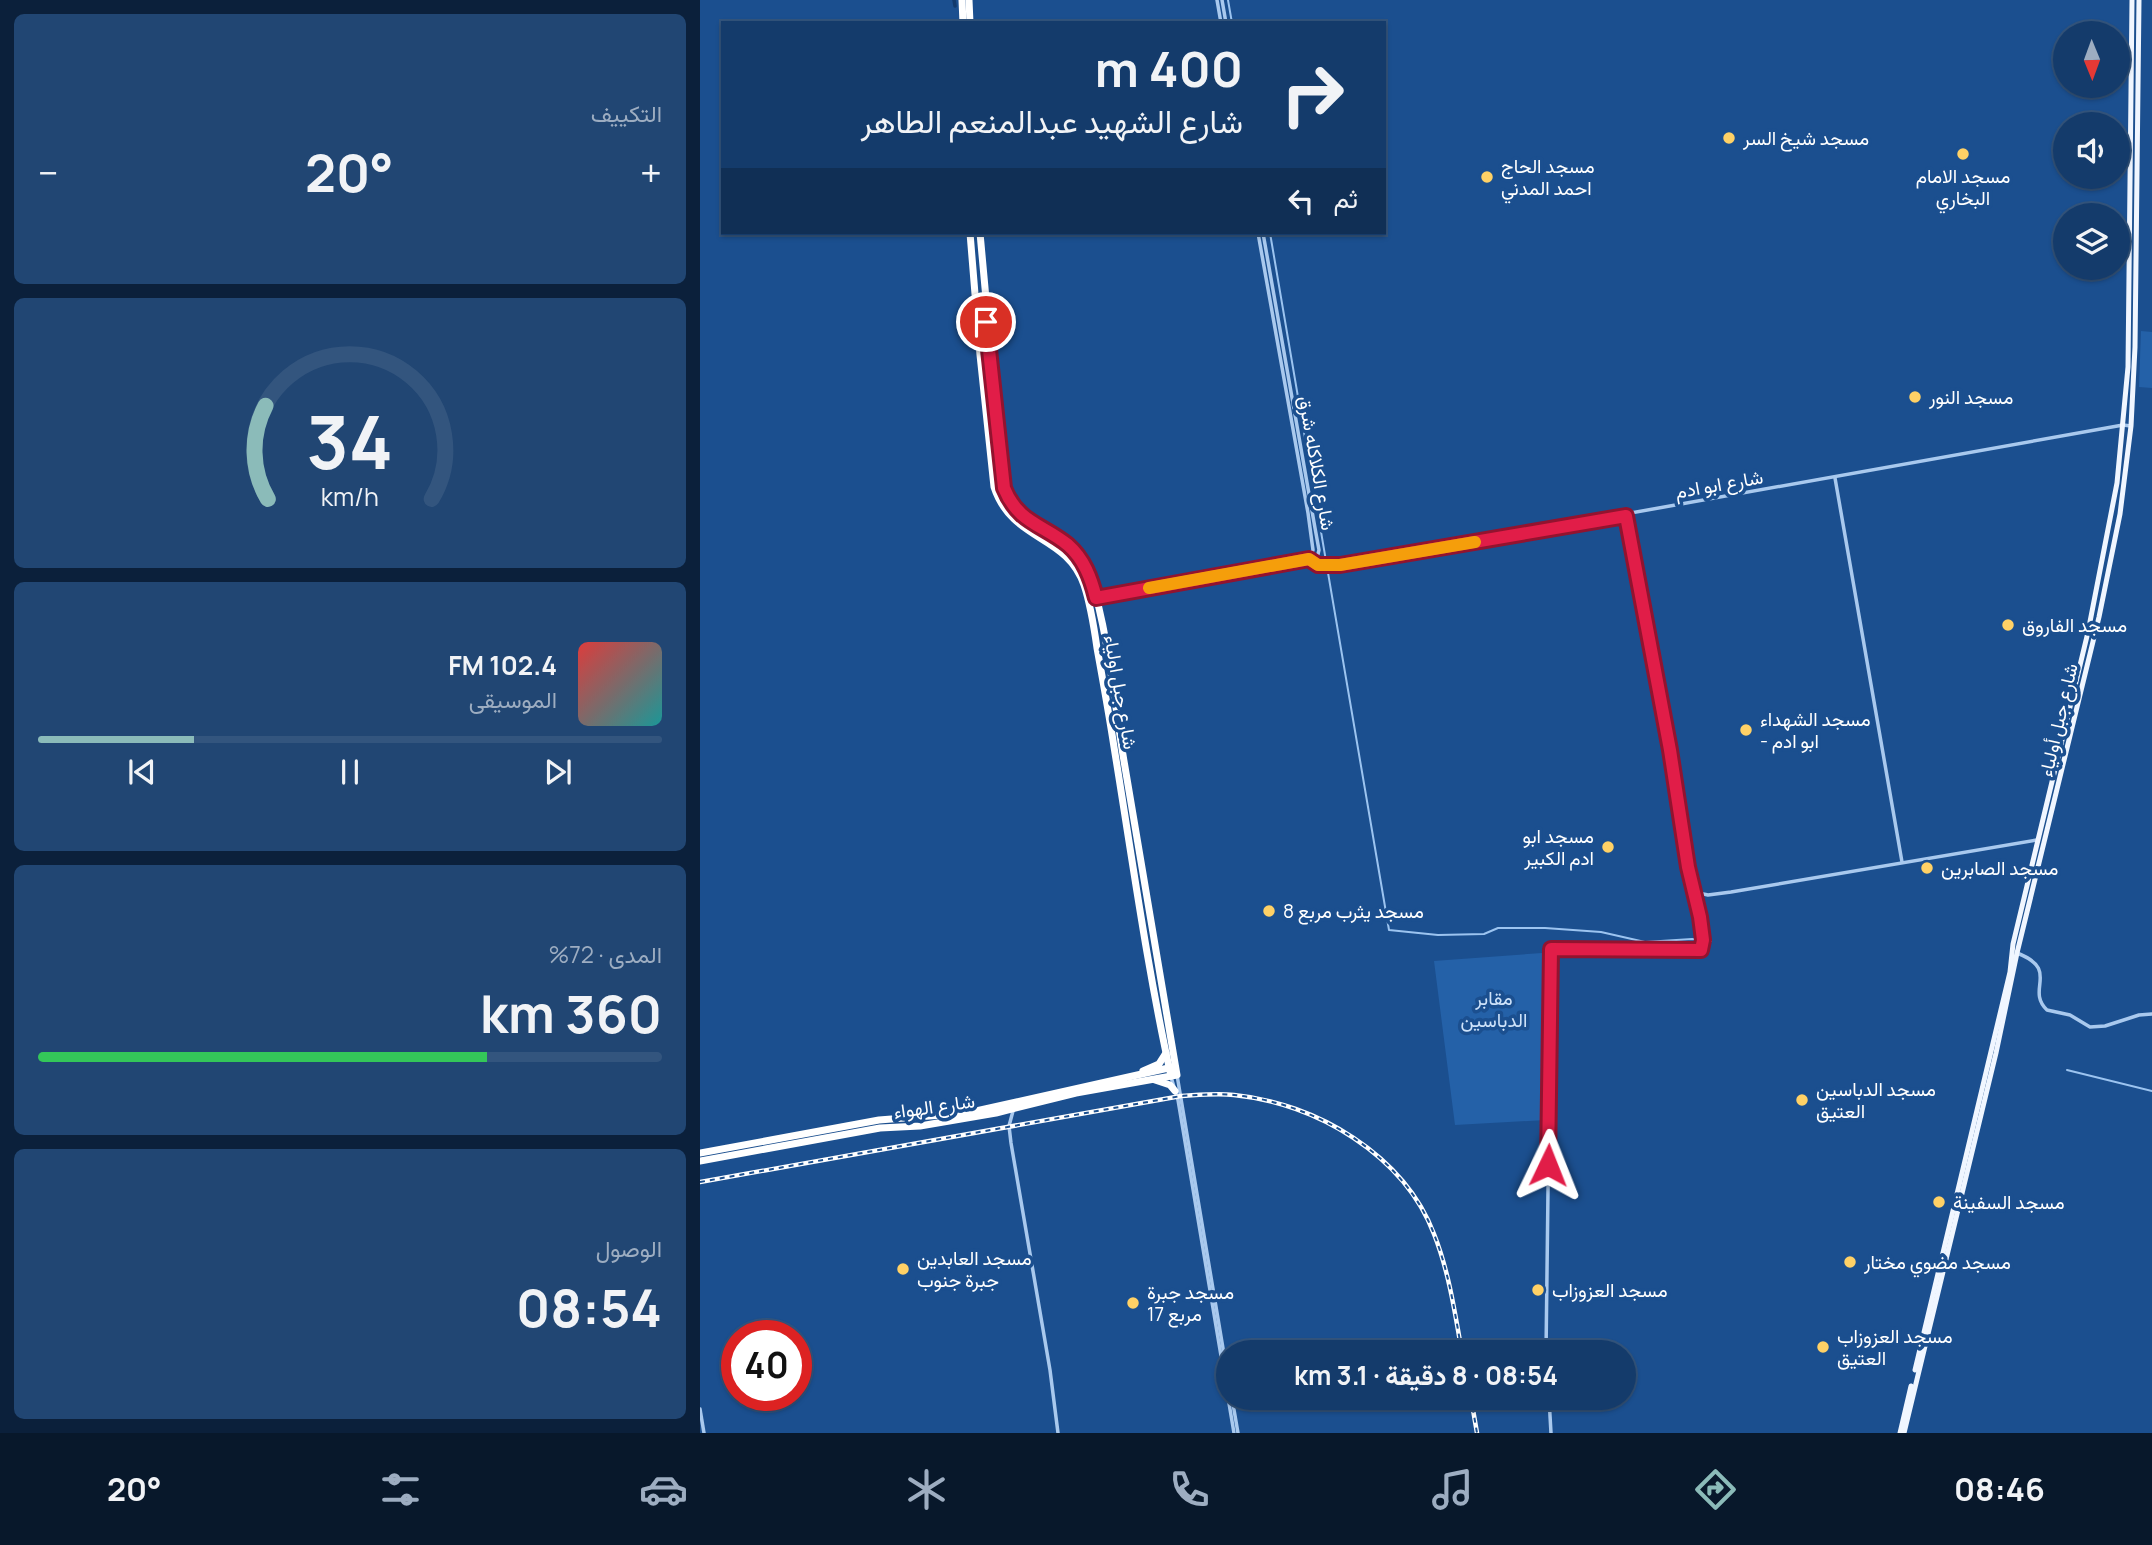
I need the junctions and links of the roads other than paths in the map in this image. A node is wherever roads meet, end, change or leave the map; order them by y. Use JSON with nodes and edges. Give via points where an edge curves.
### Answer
{"nodes":[{"id":1,"x":962,"y":0,"type":"edge"},
{"id":2,"x":969,"y":0,"type":"edge"},
{"id":3,"x":1219,"y":0,"type":"edge"},
{"id":4,"x":2132,"y":0,"type":"edge"},
{"id":5,"x":2138,"y":0,"type":"edge"},
{"id":6,"x":963,"y":21,"type":"edge"},
{"id":7,"x":970,"y":21,"type":"edge"},
{"id":8,"x":1223,"y":21,"type":"edge"},
{"id":9,"x":970,"y":235,"type":"edge"},
{"id":10,"x":980,"y":235,"type":"edge"},
{"id":11,"x":1260,"y":235,"type":"edge"},
{"id":12,"x":2123,"y":425,"type":"junction"},
{"id":13,"x":2131,"y":426,"type":"junction"},
{"id":14,"x":1835,"y":478,"type":"junction"},
{"id":15,"x":1626,"y":516,"type":"junction"},
{"id":16,"x":1311,"y":561,"type":"junction"},
{"id":17,"x":1093,"y":601,"type":"junction"},
{"id":18,"x":2041,"y":840,"type":"junction"},
{"id":19,"x":1902,"y":862,"type":"junction"},
{"id":20,"x":1694,"y":892,"type":"junction"},
{"id":21,"x":1708,"y":895,"type":"junction"},
{"id":22,"x":1697,"y":904,"type":"junction"},
{"id":23,"x":2017,"y":953,"type":"junction"},
{"id":24,"x":2152,"y":1014,"type":"edge"},
{"id":25,"x":1166,"y":1052,"type":"junction"},
{"id":26,"x":1174,"y":1070,"type":"junction"},
{"id":27,"x":1133,"y":1076,"type":"junction"},
{"id":28,"x":1154,"y":1079,"type":"junction"},
{"id":29,"x":1175,"y":1091,"type":"junction"},
{"id":30,"x":1016,"y":1108,"type":"junction"},
{"id":31,"x":996,"y":1113,"type":"junction"},
{"id":32,"x":1009,"y":1126,"type":"junction"},
{"id":33,"x":700,"y":1153,"type":"edge"},
{"id":34,"x":700,"y":1161,"type":"edge"},
{"id":35,"x":1221,"y":1340,"type":"edge"},
{"id":36,"x":1546,"y":1340,"type":"edge"},
{"id":37,"x":1920,"y":1359,"type":"junction"},
{"id":38,"x":700,"y":1409,"type":"edge"},
{"id":39,"x":1233,"y":1410,"type":"edge"},
{"id":40,"x":1550,"y":1410,"type":"edge"},
{"id":41,"x":704,"y":1433,"type":"edge"},
{"id":42,"x":1058,"y":1433,"type":"edge"},
{"id":43,"x":1236,"y":1433,"type":"edge"},
{"id":44,"x":1551,"y":1433,"type":"edge"},
{"id":45,"x":1902,"y":1433,"type":"edge"}],
"edges":[{"from":1,"to":6,"type":"highway"},
{"from":2,"to":7,"type":"highway"},
{"from":3,"to":8,"type":"street"},
{"from":4,"to":12,"type":"main road","name":"شارع جبل أولياء","via":[[2128,367]]},
{"from":5,"to":13,"type":"main road","name":"شارع جبل أولياء","via":[[2136,347]]},
{"from":9,"to":17,"type":"highway","name":"شارع جبل اولياء","via":[[997,495],[1018,525],[1068,557]]},
{"from":10,"to":17,"type":"highway","name":"شارع جبل اولياء","via":[[1004,488],[1022,516],[1074,551],[1089,573]]},
{"from":11,"to":16,"type":"street","name":"شارع الكلاكله شرق","via":[[1319,552]]},
{"from":12,"to":13,"type":"street","name":"شارع ابو ادم"},
{"from":12,"to":14,"type":"street","name":"شارع ابو ادم"},
{"from":12,"to":18,"type":"main road","name":"شارع جبل أولياء","via":[[2101,571]]},
{"from":13,"to":18,"type":"main road","name":"شارع جبل أولياء","via":[[2110,569]]},
{"from":14,"to":15,"type":"street","name":"شارع ابو ادم"},
{"from":14,"to":19,"type":"street"},
{"from":15,"to":16,"type":"street","name":"شارع ابو ادم","via":[[1340,565]]},
{"from":15,"to":20,"type":"street"},
{"from":16,"to":17,"type":"street"},
{"from":17,"to":25,"type":"highway","name":"شارع جبل اولياء"},
{"from":17,"to":26,"type":"highway","name":"شارع جبل اولياء"},
{"from":18,"to":19,"type":"street"},
{"from":18,"to":23,"type":"main road","name":"شارع جبل أولياء"},
{"from":18,"to":37,"type":"main road","name":"شارع جبل أولياء","via":[[2013,944]]},
{"from":19,"to":21,"type":"street"},
{"from":20,"to":21,"type":"street"},
{"from":20,"to":22,"type":"street"},
{"from":21,"to":22,"type":"street"},
{"from":22,"to":36,"type":"street","via":[[1701,950],[1551,949]]},
{"from":23,"to":24,"type":"street","via":[[2038,966],[2040,1000],[2047,1010],[2070,1015],[2090,1027]]},
{"from":23,"to":37,"type":"main road","name":"شارع جبل أولياء"},
{"from":25,"to":26,"type":"highway","name":"شارع جبل اولياء"},
{"from":25,"to":27,"type":"highway","via":[[1158,1064]]},
{"from":26,"to":27,"type":"highway","name":"شارع الهواء"},
{"from":26,"to":28,"type":"highway","name":"شارع الهواء"},
{"from":26,"to":29,"type":"street"},
{"from":26,"to":35,"type":"street"},
{"from":27,"to":33,"type":"highway","name":"شارع الهواء","via":[[967,1113],[879,1121]]},
{"from":28,"to":29,"type":"highway"},
{"from":28,"to":30,"type":"highway","name":"شارع الهواء"},
{"from":29,"to":43,"type":"street"},
{"from":30,"to":31,"type":"highway","name":"شارع الهواء"},
{"from":30,"to":32,"type":"street"},
{"from":31,"to":32,"type":"street","via":[[1005,1117]]},
{"from":31,"to":34,"type":"highway","name":"شارع الهواء","via":[[880,1128]]},
{"from":32,"to":42,"type":"street"},
{"from":37,"to":45,"type":"main road","name":"شارع جبل أولياء"},
{"from":38,"to":41,"type":"street"},
{"from":39,"to":43,"type":"street"},
{"from":40,"to":44,"type":"street"}]}
